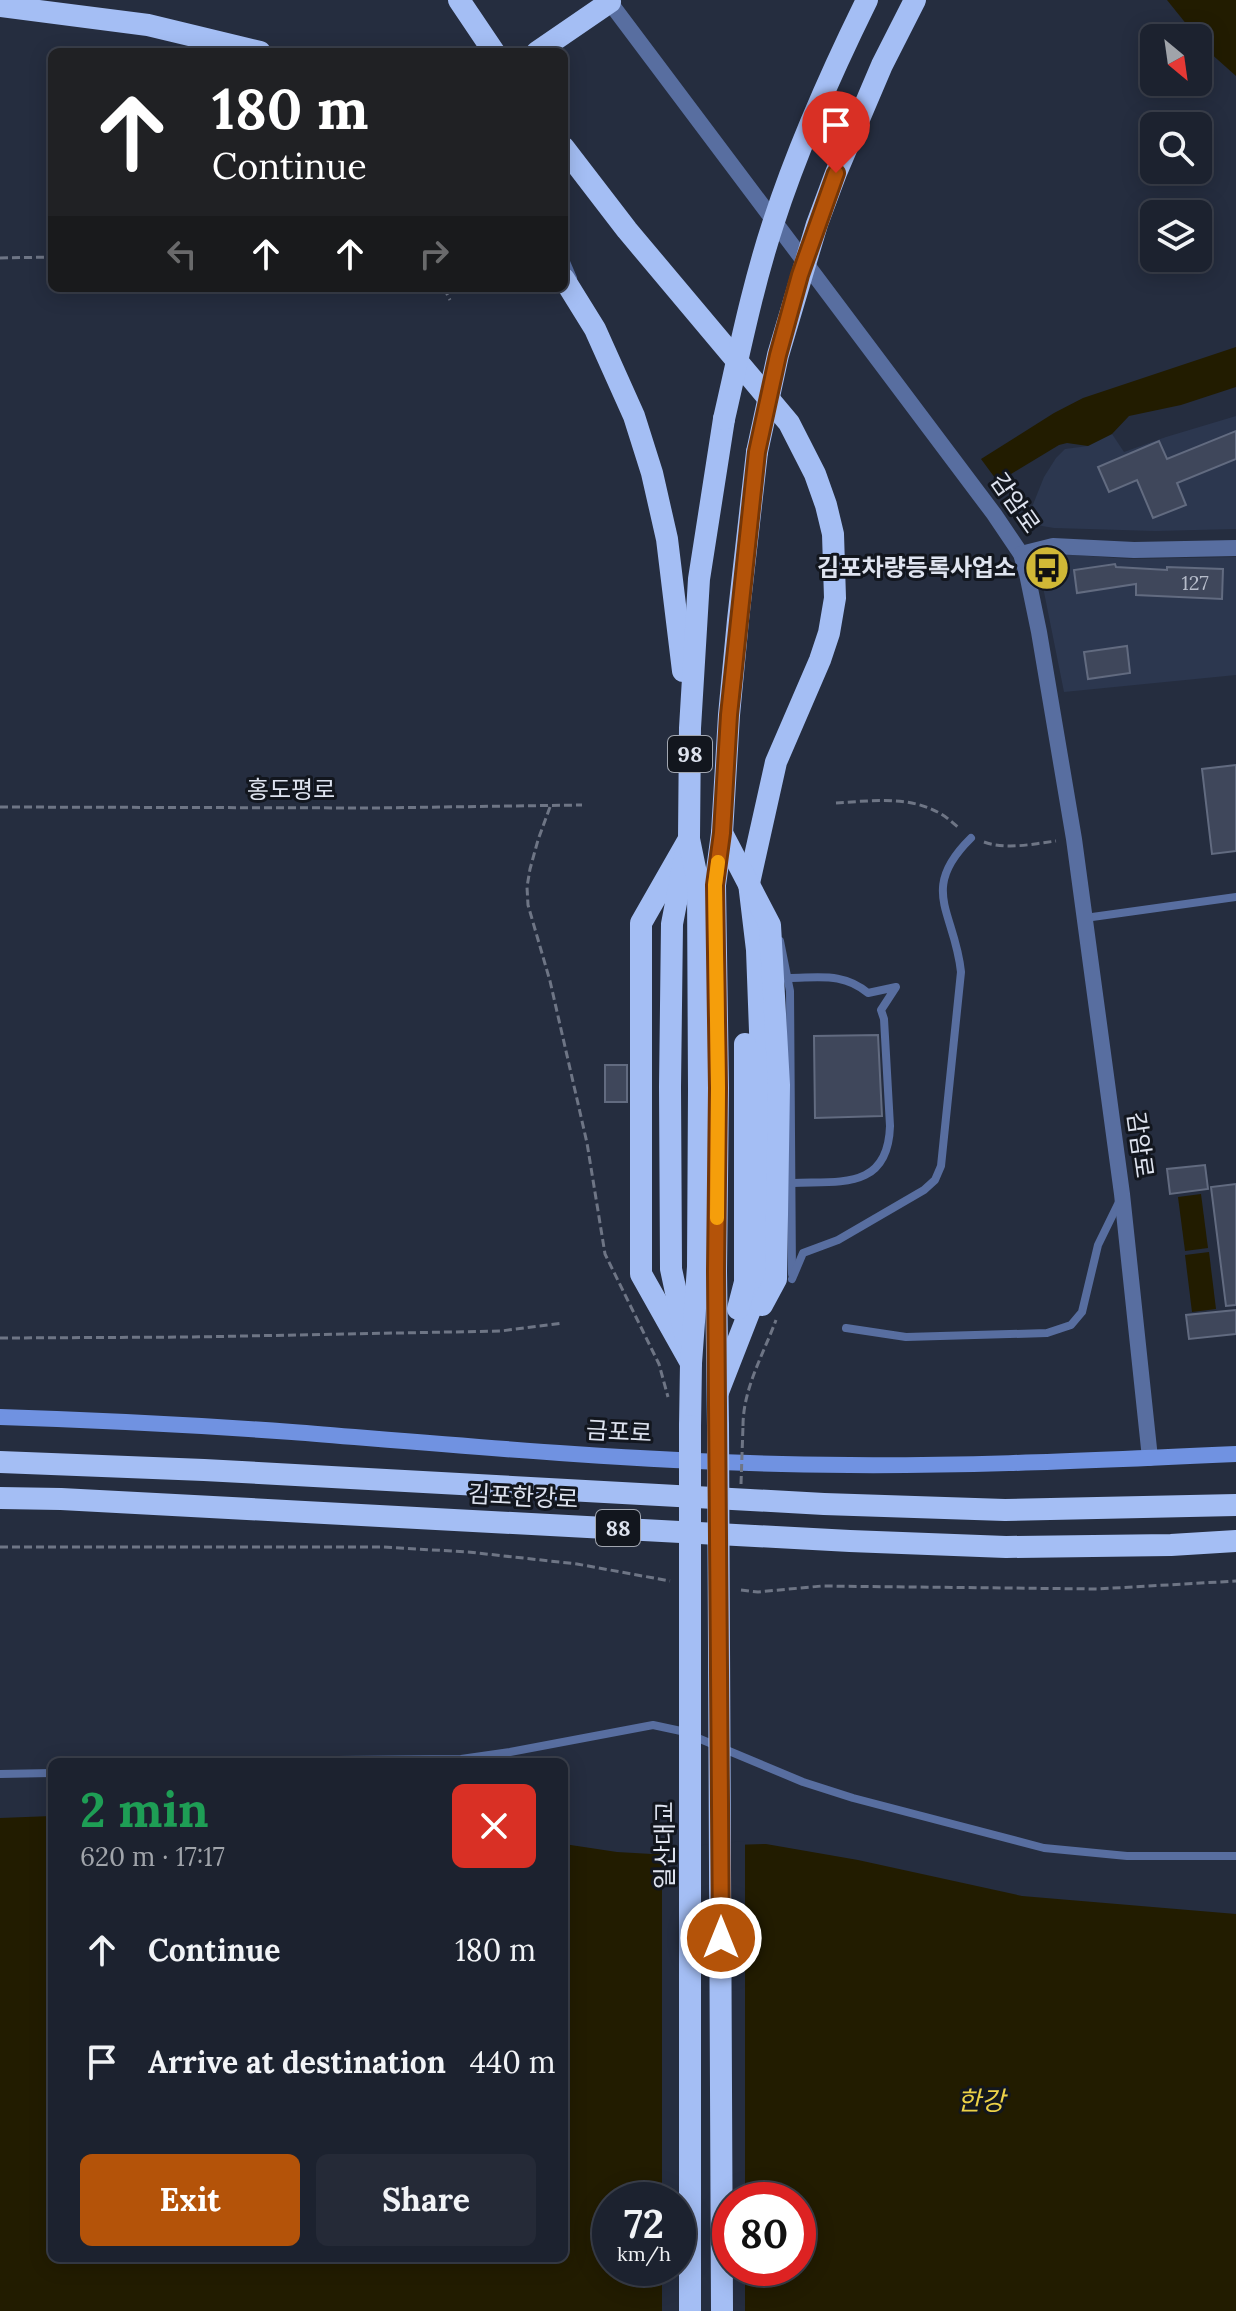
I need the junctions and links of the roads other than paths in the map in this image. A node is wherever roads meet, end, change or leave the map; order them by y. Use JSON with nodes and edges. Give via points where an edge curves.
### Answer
{"nodes":[{"id":1,"x":459,"y":0,"type":"edge"},
{"id":2,"x":867,"y":0,"type":"edge"},
{"id":3,"x":915,"y":0,"type":"edge"},
{"id":4,"x":609,"y":1,"type":"edge"},
{"id":5,"x":0,"y":6,"type":"edge"},
{"id":6,"x":243,"y":48,"type":"edge"},
{"id":7,"x":487,"y":48,"type":"edge"},
{"id":8,"x":544,"y":48,"type":"edge"},
{"id":9,"x":568,"y":153,"type":"edge"},
{"id":10,"x":568,"y":266,"type":"edge"},
{"id":11,"x":568,"y":285,"type":"edge"},
{"id":12,"x":595,"y":329,"type":"junction"},
{"id":13,"x":1236,"y":548,"type":"edge"},
{"id":14,"x":1021,"y":554,"type":"junction"},
{"id":15,"x":690,"y":728,"type":"junction"},
{"id":16,"x":722,"y":833,"type":"junction"},
{"id":17,"x":971,"y":838,"type":"road end"},
{"id":18,"x":689,"y":839,"type":"junction"},
{"id":19,"x":749,"y":883,"type":"junction"},
{"id":20,"x":1236,"y":897,"type":"edge"},
{"id":21,"x":1085,"y":918,"type":"junction"},
{"id":22,"x":770,"y":925,"type":"junction"},
{"id":23,"x":788,"y":978,"type":"junction"},
{"id":24,"x":793,"y":1183,"type":"junction"},
{"id":25,"x":1122,"y":1194,"type":"junction"},
{"id":26,"x":846,"y":1328,"type":"dead end"},
{"id":27,"x":691,"y":1363,"type":"junction"},
{"id":28,"x":718,"y":1392,"type":"junction"},
{"id":29,"x":0,"y":1417,"type":"edge"},
{"id":30,"x":1236,"y":1454,"type":"edge"},
{"id":31,"x":1150,"y":1458,"type":"junction"},
{"id":32,"x":0,"y":1462,"type":"edge"},
{"id":33,"x":0,"y":1498,"type":"edge"},
{"id":34,"x":1236,"y":1505,"type":"edge"},
{"id":35,"x":1236,"y":1541,"type":"edge"},
{"id":36,"x":468,"y":1758,"type":"edge"},
{"id":37,"x":48,"y":1773,"type":"edge"},
{"id":38,"x":0,"y":1774,"type":"edge"},
{"id":39,"x":1236,"y":1856,"type":"edge"},
{"id":40,"x":690,"y":2311,"type":"edge"},
{"id":41,"x":722,"y":2311,"type":"edge"}],
"edges":[{"from":1,"to":7,"type":"highway"},
{"from":2,"to":15,"type":"highway","number":"98","bridge":true,"via":[[830,75],[773,224],[751,302],[724,419],[699,579]]},
{"from":3,"to":16,"type":"highway","number":"98","bridge":true,"via":[[836,173],[778,355],[757,452]]},
{"from":4,"to":8,"type":"highway"},
{"from":4,"to":14,"type":"street","name":"감암로"},
{"from":5,"to":6,"type":"highway","via":[[148,25]]},
{"from":9,"to":19,"type":"highway","via":[[789,423],[826,505],[835,567],[829,633],[776,762]]},
{"from":10,"to":12,"type":"lane"},
{"from":11,"to":12,"type":"highway"},
{"from":12,"to":15,"type":"highway","via":[[634,416],[652,473],[667,539]]},
{"from":13,"to":14,"type":"street","via":[[1063,545]]},
{"from":14,"to":21,"type":"street","name":"감암로","via":[[1039,632]]},
{"from":15,"to":18,"type":"highway","number":"98"},
{"from":16,"to":19,"type":"highway"},
{"from":16,"to":28,"type":"highway","number":"98","via":[[715,885]]},
{"from":17,"to":24,"type":"lane","via":[[954,854],[943,885],[961,972],[941,1166],[935,1180],[838,1240],[803,1253],[792,1279]]},
{"from":18,"to":27,"type":"highway","number":"98","via":[[698,883],[699,1090],[698,1267]]},
{"from":18,"to":27,"type":"highway","via":[[641,923],[641,1274]]},
{"from":19,"to":22,"type":"highway"},
{"from":19,"to":28,"type":"highway","via":[[762,1085],[761,1282]]},
{"from":20,"to":21,"type":"lane"},
{"from":21,"to":25,"type":"street","name":"감암로"},
{"from":22,"to":23,"type":"lane","via":[[781,943]]},
{"from":22,"to":28,"type":"highway","via":[[779,1085],[776,1279]]},
{"from":23,"to":24,"type":"lane"},
{"from":23,"to":24,"type":"lane","via":[[848,980],[868,993],[896,987],[881,1010],[890,1126],[886,1152],[860,1179]]},
{"from":25,"to":26,"type":"lane","name":"감암로","via":[[1098,1245],[1082,1312],[1071,1325],[1047,1333],[906,1337]]},
{"from":25,"to":31,"type":"street","name":"감암로"},
{"from":27,"to":40,"type":"highway","name":"일산대교","number":"98","bridge":true},
{"from":28,"to":41,"type":"highway","number":"98","bridge":true},
{"from":29,"to":31,"type":"main road","name":"금포로","via":[[783,1464]]},
{"from":30,"to":31,"type":"main road","name":"금포로"},
{"from":32,"to":34,"type":"highway","name":"김포한강로","number":"88","via":[[884,1506],[1005,1510]]},
{"from":33,"to":35,"type":"highway","name":"김포한강로","number":"88","via":[[1006,1547]]},
{"from":36,"to":39,"type":"lane","via":[[653,1725],[853,1798],[1044,1848],[1127,1856]]},
{"from":37,"to":38,"type":"lane"}]}
